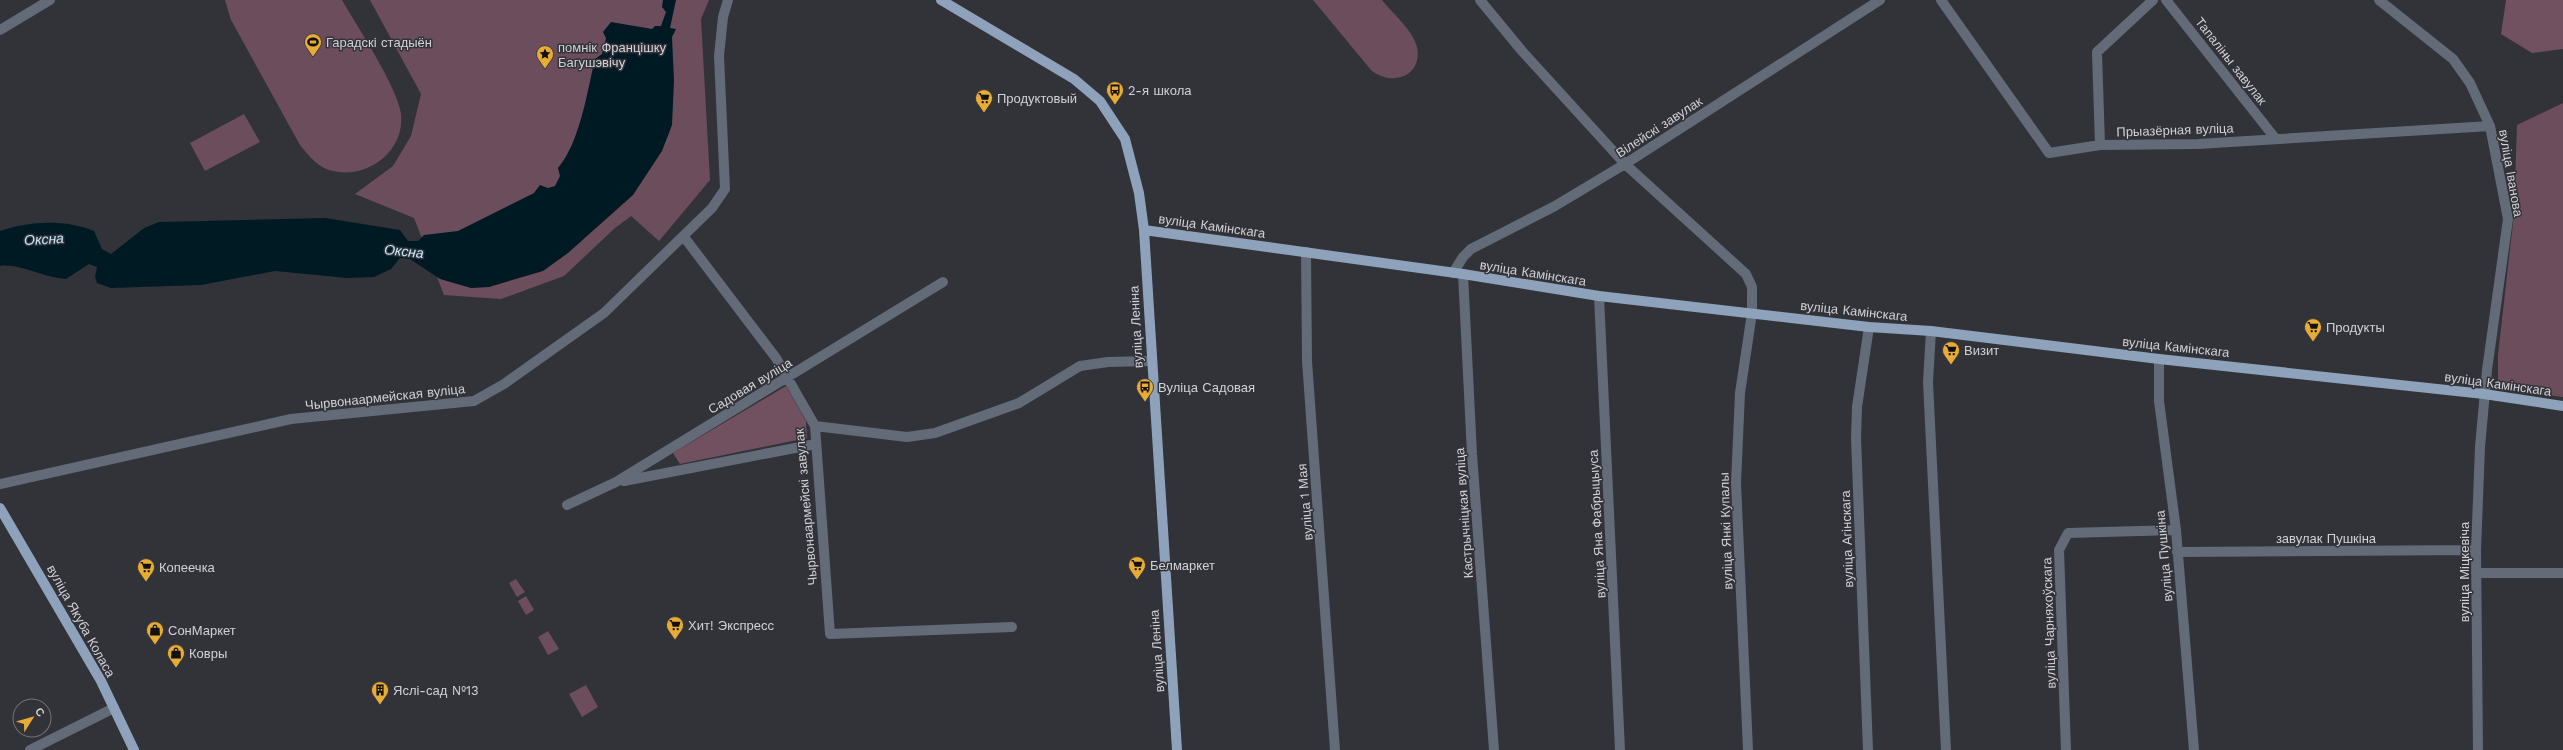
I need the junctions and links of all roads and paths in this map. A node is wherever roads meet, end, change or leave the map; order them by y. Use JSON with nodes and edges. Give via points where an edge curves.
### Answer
{"nodes":[{"id":1,"x":50,"y":0,"type":"edge"},
{"id":2,"x":728,"y":0,"type":"edge"},
{"id":3,"x":941,"y":0,"type":"edge"},
{"id":4,"x":1480,"y":0,"type":"edge"},
{"id":5,"x":1880,"y":0,"type":"edge"},
{"id":6,"x":1941,"y":0,"type":"edge"},
{"id":7,"x":2153,"y":0,"type":"edge"},
{"id":8,"x":2166,"y":0,"type":"edge"},
{"id":9,"x":2379,"y":0,"type":"edge"},
{"id":10,"x":0,"y":30,"type":"edge"},
{"id":11,"x":2490,"y":126,"type":"junction"},
{"id":12,"x":2275,"y":138,"type":"junction"},
{"id":13,"x":2100,"y":145,"type":"junction"},
{"id":14,"x":1625,"y":164,"type":"junction"},
{"id":15,"x":1144,"y":230,"type":"junction"},
{"id":16,"x":684,"y":237,"type":"junction"},
{"id":17,"x":1306,"y":252,"type":"junction"},
{"id":18,"x":1458,"y":274,"type":"junction"},
{"id":19,"x":943,"y":282,"type":"dead end"},
{"id":20,"x":1599,"y":296,"type":"junction"},
{"id":21,"x":1752,"y":313,"type":"junction"},
{"id":22,"x":1869,"y":327,"type":"junction"},
{"id":23,"x":1931,"y":331,"type":"junction"},
{"id":24,"x":2159,"y":359,"type":"junction"},
{"id":25,"x":1150,"y":361,"type":"junction"},
{"id":26,"x":788,"y":378,"type":"junction"},
{"id":27,"x":2484,"y":394,"type":"junction"},
{"id":28,"x":2563,"y":406,"type":"edge"},
{"id":29,"x":815,"y":426,"type":"junction"},
{"id":30,"x":816,"y":444,"type":"junction"},
{"id":31,"x":616,"y":482,"type":"junction"},
{"id":32,"x":0,"y":484,"type":"edge"},
{"id":33,"x":566,"y":505,"type":"dead end"},
{"id":34,"x":0,"y":508,"type":"edge"},
{"id":35,"x":2176,"y":530,"type":"junction"},
{"id":36,"x":2476,"y":550,"type":"junction"},
{"id":37,"x":2177,"y":552,"type":"junction"},
{"id":38,"x":2476,"y":572,"type":"junction"},
{"id":39,"x":2563,"y":573,"type":"edge"},
{"id":40,"x":1012,"y":628,"type":"dead end"},
{"id":41,"x":114,"y":708,"type":"junction"},
{"id":42,"x":30,"y":750,"type":"edge"},
{"id":43,"x":134,"y":750,"type":"edge"},
{"id":44,"x":1177,"y":750,"type":"edge"},
{"id":45,"x":1335,"y":750,"type":"edge"},
{"id":46,"x":1494,"y":750,"type":"edge"},
{"id":47,"x":1620,"y":750,"type":"edge"},
{"id":48,"x":1748,"y":750,"type":"edge"},
{"id":49,"x":1868,"y":750,"type":"edge"},
{"id":50,"x":1946,"y":750,"type":"edge"},
{"id":51,"x":2066,"y":750,"type":"edge"},
{"id":52,"x":2194,"y":750,"type":"edge"},
{"id":53,"x":2478,"y":750,"type":"edge"}],
"edges":[{"from":1,"to":10,"type":"street"},
{"from":2,"to":16,"type":"street","name":"Чырвонаармейская вуліца","via":[[722,17],[719,56],[725,189],[712,208]]},
{"from":3,"to":15,"type":"main road","name":"вуліца Леніна","via":[[1074,79],[1100,101],[1124,139],[1139,193]]},
{"from":4,"to":14,"type":"street","name":"вуліца Янкі Купалы","via":[[1522,51]]},
{"from":5,"to":14,"type":"street","name":"Вілейскі завулак"},
{"from":6,"to":13,"type":"street","name":"Прыазёрная вуліца","via":[[2045,149],[2054,154]]},
{"from":7,"to":13,"type":"street","via":[[2097,52]]},
{"from":8,"to":12,"type":"street","name":"Тапаліны завулак"},
{"from":9,"to":11,"type":"street","name":"вуліца Іванова","via":[[2453,59],[2470,83]]},
{"from":11,"to":12,"type":"street","name":"Прыазёрная вуліца"},
{"from":11,"to":27,"type":"street","name":"вуліца Іванова","via":[[2508,219]]},
{"from":12,"to":13,"type":"street","name":"Прыазёрная вуліца","via":[[2198,144]]},
{"from":14,"to":18,"type":"street","name":"Вілейскі завулак","via":[[1555,206],[1471,249],[1463,257]]},
{"from":14,"to":21,"type":"street","name":"вуліца Янкі Купалы","via":[[1746,274],[1752,287]]},
{"from":15,"to":17,"type":"main road","name":"вуліца Камінскага"},
{"from":15,"to":25,"type":"main road","name":"вуліца Леніна"},
{"from":16,"to":26,"type":"street","name":"Чырвонаармейскі завулак","via":[[776,358]]},
{"from":16,"to":32,"type":"street","name":"Чырвонаармейская вуліца","via":[[604,313],[504,384],[474,401],[291,419]]},
{"from":17,"to":18,"type":"main road","name":"вуліца Камінскага"},
{"from":17,"to":45,"type":"street","name":"вуліца 1 Мая","via":[[1307,361]]},
{"from":18,"to":20,"type":"main road","name":"вуліца Камінскага"},
{"from":18,"to":46,"type":"street","name":"Кастрычніцкая вуліца"},
{"from":19,"to":26,"type":"street","name":"Садовая вуліца"},
{"from":20,"to":21,"type":"main road","name":"вуліца Камінскага"},
{"from":20,"to":47,"type":"street","name":"вуліца Яна Фабрыцыуса"},
{"from":21,"to":22,"type":"main road","name":"вуліца Камінскага"},
{"from":21,"to":48,"type":"street","name":"вуліца Янкі Купалы","via":[[1740,393],[1736,483]]},
{"from":22,"to":23,"type":"main road","name":"вуліца Камінскага"},
{"from":22,"to":49,"type":"street","name":"вуліца Агінскага","via":[[1857,407],[1856,438]]},
{"from":23,"to":24,"type":"main road","name":"вуліца Камінскага"},
{"from":23,"to":50,"type":"street","via":[[1928,382]]},
{"from":24,"to":27,"type":"main road","name":"вуліца Камінскага"},
{"from":24,"to":35,"type":"street","name":"вуліца Пушкіна","via":[[2159,401]]},
{"from":25,"to":29,"type":"street","via":[[1080,366],[1019,403],[935,433],[907,437]]},
{"from":25,"to":44,"type":"main road","name":"вуліца Леніна"},
{"from":26,"to":29,"type":"street","name":"Чырвонаармейскі завулак"},
{"from":26,"to":31,"type":"street","name":"Садовая вуліца"},
{"from":27,"to":28,"type":"main road","name":"вуліца Камінскага"},
{"from":27,"to":36,"type":"street","name":"вуліца Міцкевіча"},
{"from":29,"to":30,"type":"street","name":"Чырвонаармейскі завулак"},
{"from":30,"to":31,"type":"street"},
{"from":30,"to":40,"type":"street","name":"Чырвонаармейскі завулак","via":[[830,634]]},
{"from":31,"to":33,"type":"street","name":"Садовая вуліца"},
{"from":34,"to":41,"type":"main road","name":"вуліца Якуба Коласа","via":[[36,567]]},
{"from":35,"to":37,"type":"street","name":"вуліца Пушкіна"},
{"from":35,"to":51,"type":"street","name":"вуліца Чарняхоўскага","via":[[2068,533],[2059,550]]},
{"from":36,"to":37,"type":"street","name":"завулак Пушкіна"},
{"from":36,"to":38,"type":"street","name":"вуліца Міцкевіча"},
{"from":37,"to":52,"type":"street","name":"вуліца Пушкіна"},
{"from":38,"to":39,"type":"street"},
{"from":38,"to":53,"type":"street","name":"вуліца Міцкевіча"},
{"from":41,"to":42,"type":"street"},
{"from":41,"to":43,"type":"main road","name":"вуліца Якуба Коласа"}]}
